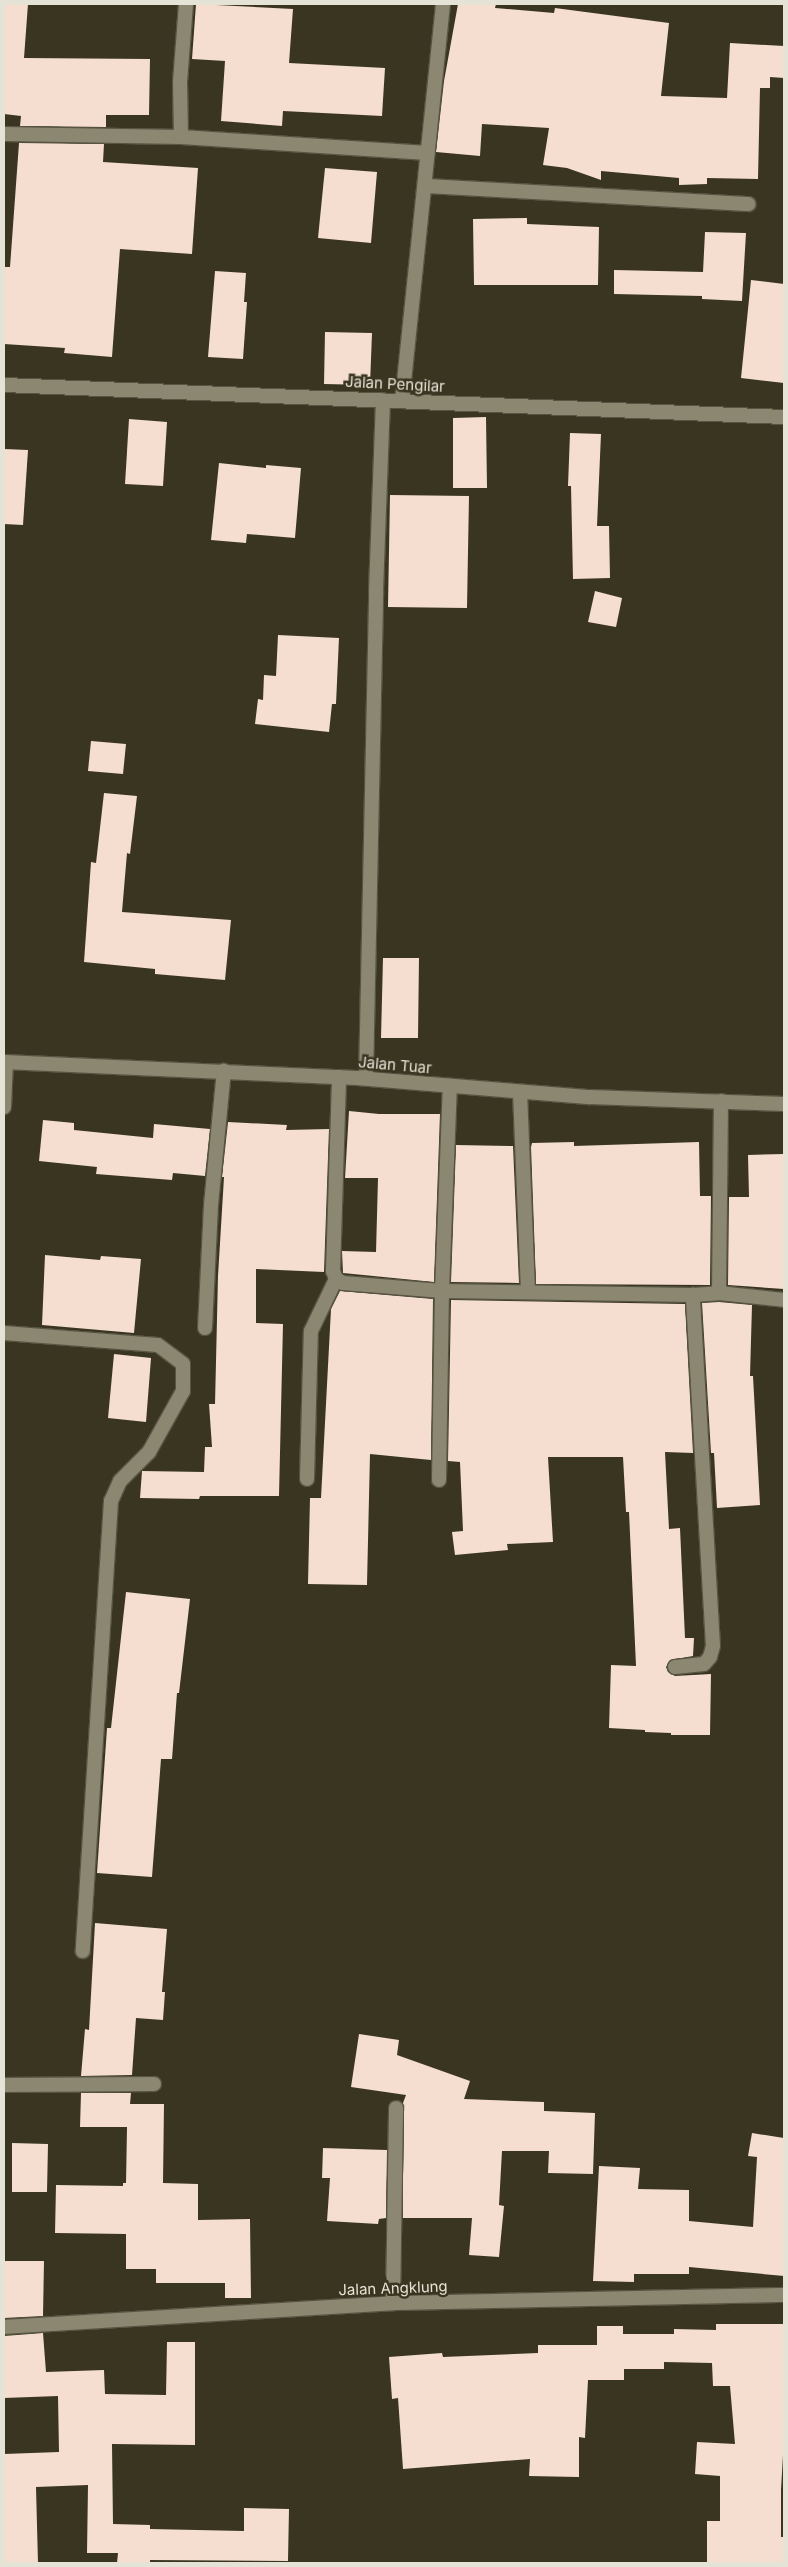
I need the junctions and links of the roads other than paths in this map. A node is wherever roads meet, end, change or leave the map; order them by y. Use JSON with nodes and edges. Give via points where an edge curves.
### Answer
{"nodes":[{"id":1,"x":186,"y":4,"type":"edge"},
{"id":2,"x":443,"y":4,"type":"edge"},
{"id":3,"x":4,"y":134,"type":"edge"},
{"id":4,"x":181,"y":137,"type":"junction"},
{"id":5,"x":426,"y":153,"type":"junction"},
{"id":6,"x":425,"y":186,"type":"junction"},
{"id":7,"x":749,"y":204,"type":"dead end"},
{"id":8,"x":4,"y":386,"type":"edge"},
{"id":9,"x":383,"y":400,"type":"junction"},
{"id":10,"x":402,"y":401,"type":"junction"},
{"id":11,"x":784,"y":417,"type":"edge"},
{"id":12,"x":5,"y":1062,"type":"edge"},
{"id":13,"x":224,"y":1071,"type":"junction"},
{"id":14,"x":339,"y":1077,"type":"junction"},
{"id":15,"x":366,"y":1078,"type":"junction"},
{"id":16,"x":450,"y":1086,"type":"junction"},
{"id":17,"x":520,"y":1092,"type":"junction"},
{"id":18,"x":721,"y":1101,"type":"junction"},
{"id":19,"x":784,"y":1104,"type":"edge"},
{"id":20,"x":4,"y":1107,"type":"edge"},
{"id":21,"x":336,"y":1280,"type":"junction"},
{"id":22,"x":442,"y":1291,"type":"junction"},
{"id":23,"x":528,"y":1292,"type":"junction"},
{"id":24,"x":720,"y":1293,"type":"junction"},
{"id":25,"x":693,"y":1294,"type":"junction"},
{"id":26,"x":784,"y":1300,"type":"edge"},
{"id":27,"x":204,"y":1328,"type":"dead end"},
{"id":28,"x":4,"y":1333,"type":"edge"},
{"id":29,"x":306,"y":1479,"type":"dead end"},
{"id":30,"x":439,"y":1480,"type":"dead end"},
{"id":31,"x":675,"y":1667,"type":"dead end"},
{"id":32,"x":83,"y":1951,"type":"dead end"},
{"id":33,"x":4,"y":2084,"type":"edge"},
{"id":34,"x":154,"y":2084,"type":"dead end"},
{"id":35,"x":396,"y":2108,"type":"dead end"},
{"id":36,"x":784,"y":2295,"type":"edge"},
{"id":37,"x":393,"y":2303,"type":"junction"},
{"id":38,"x":4,"y":2327,"type":"edge"}],
"edges":[{"from":1,"to":4,"type":"street","via":[[180,82]]},
{"from":2,"to":5,"type":"street"},
{"from":3,"to":4,"type":"street"},
{"from":4,"to":5,"type":"street"},
{"from":5,"to":6,"type":"street"},
{"from":6,"to":7,"type":"street"},
{"from":6,"to":10,"type":"street"},
{"from":8,"to":9,"type":"street","name":"Jalan Pengilar"},
{"from":9,"to":10,"type":"street","name":"Jalan Pengilar"},
{"from":9,"to":15,"type":"street"},
{"from":10,"to":11,"type":"street","name":"Jalan Pengilar"},
{"from":12,"to":13,"type":"street","name":"Jalan Tuar"},
{"from":12,"to":20,"type":"street"},
{"from":13,"to":14,"type":"street","name":"Jalan Tuar"},
{"from":13,"to":27,"type":"street","via":[[211,1205]]},
{"from":14,"to":15,"type":"street","name":"Jalan Tuar"},
{"from":14,"to":21,"type":"street","via":[[333,1271]]},
{"from":15,"to":16,"type":"street","name":"Jalan Tuar"},
{"from":16,"to":17,"type":"street","name":"Jalan Tuar"},
{"from":16,"to":22,"type":"street"},
{"from":17,"to":18,"type":"street","name":"Jalan Tuar"},
{"from":17,"to":23,"type":"street"},
{"from":18,"to":19,"type":"street","name":"Jalan Tuar"},
{"from":18,"to":24,"type":"street"},
{"from":21,"to":22,"type":"street"},
{"from":21,"to":29,"type":"street","via":[[311,1331]]},
{"from":22,"to":23,"type":"street"},
{"from":22,"to":30,"type":"street"},
{"from":23,"to":25,"type":"street"},
{"from":24,"to":25,"type":"street"},
{"from":24,"to":26,"type":"street"},
{"from":25,"to":31,"type":"street","via":[[713,1646],[704,1664]]},
{"from":28,"to":32,"type":"street","via":[[158,1345],[183,1364],[183,1391],[149,1452],[120,1481],[111,1501]]},
{"from":33,"to":34,"type":"street"},
{"from":35,"to":37,"type":"street"},
{"from":36,"to":37,"type":"street","name":"Jalan Angklung"},
{"from":37,"to":38,"type":"street","name":"Jalan Angklung"}]}
